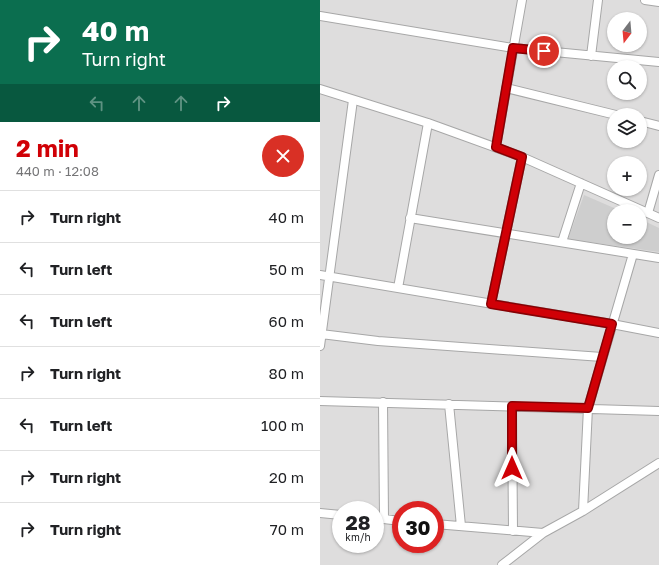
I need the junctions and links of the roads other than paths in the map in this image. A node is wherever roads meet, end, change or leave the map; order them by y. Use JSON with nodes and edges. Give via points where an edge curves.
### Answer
{"nodes":[{"id":1,"x":522,"y":0,"type":"edge"},
{"id":2,"x":598,"y":0,"type":"edge"},
{"id":3,"x":645,"y":0,"type":"edge"},
{"id":4,"x":659,"y":2,"type":"edge"},
{"id":5,"x":320,"y":16,"type":"edge"},
{"id":6,"x":513,"y":48,"type":"junction"},
{"id":7,"x":591,"y":56,"type":"junction"},
{"id":8,"x":659,"y":62,"type":"edge"},
{"id":9,"x":506,"y":88,"type":"junction"},
{"id":10,"x":320,"y":89,"type":"edge"},
{"id":11,"x":353,"y":100,"type":"junction"},
{"id":12,"x":607,"y":113,"type":"edge"},
{"id":13,"x":428,"y":123,"type":"junction"},
{"id":14,"x":647,"y":123,"type":"edge"},
{"id":15,"x":659,"y":126,"type":"edge"},
{"id":16,"x":496,"y":147,"type":"junction"},
{"id":17,"x":522,"y":157,"type":"junction"},
{"id":18,"x":659,"y":175,"type":"edge"},
{"id":19,"x":581,"y":183,"type":"junction"},
{"id":20,"x":648,"y":213,"type":"junction"},
{"id":21,"x":410,"y":218,"type":"junction"},
{"id":22,"x":659,"y":218,"type":"edge"},
{"id":23,"x":506,"y":234,"type":"junction"},
{"id":24,"x":562,"y":242,"type":"junction"},
{"id":25,"x":633,"y":254,"type":"junction"},
{"id":26,"x":659,"y":258,"type":"edge"},
{"id":27,"x":320,"y":275,"type":"edge"},
{"id":28,"x":329,"y":276,"type":"junction"},
{"id":29,"x":398,"y":288,"type":"junction"},
{"id":30,"x":491,"y":304,"type":"junction"},
{"id":31,"x":612,"y":324,"type":"junction"},
{"id":32,"x":659,"y":333,"type":"edge"},
{"id":33,"x":321,"y":334,"type":"edge"},
{"id":34,"x":320,"y":346,"type":"edge"},
{"id":35,"x":602,"y":357,"type":"junction"},
{"id":36,"x":320,"y":400,"type":"edge"},
{"id":37,"x":383,"y":402,"type":"junction"},
{"id":38,"x":449,"y":404,"type":"junction"},
{"id":39,"x":512,"y":406,"type":"junction"},
{"id":40,"x":588,"y":408,"type":"junction"},
{"id":41,"x":659,"y":411,"type":"edge"},
{"id":42,"x":659,"y":463,"type":"edge"},
{"id":43,"x":384,"y":501,"type":"edge"},
{"id":44,"x":582,"y":511,"type":"junction"},
{"id":45,"x":320,"y":513,"type":"edge"},
{"id":46,"x":332,"y":514,"type":"edge"},
{"id":47,"x":384,"y":519,"type":"edge"},
{"id":48,"x":392,"y":520,"type":"edge"},
{"id":49,"x":444,"y":525,"type":"edge"},
{"id":50,"x":461,"y":526,"type":"junction"},
{"id":51,"x":513,"y":531,"type":"junction"},
{"id":52,"x":543,"y":534,"type":"junction"},
{"id":53,"x":502,"y":565,"type":"edge"}],
"edges":[{"from":1,"to":6,"type":"street"},
{"from":2,"to":7,"type":"street"},
{"from":3,"to":4,"type":"street"},
{"from":5,"to":6,"type":"street"},
{"from":6,"to":7,"type":"street"},
{"from":6,"to":9,"type":"street"},
{"from":7,"to":8,"type":"street"},
{"from":9,"to":12,"type":"street"},
{"from":9,"to":16,"type":"street"},
{"from":10,"to":11,"type":"street"},
{"from":11,"to":13,"type":"street"},
{"from":11,"to":28,"type":"street"},
{"from":13,"to":16,"type":"street"},
{"from":13,"to":21,"type":"street"},
{"from":14,"to":15,"type":"street"},
{"from":16,"to":17,"type":"street"},
{"from":17,"to":19,"type":"street"},
{"from":17,"to":23,"type":"street"},
{"from":18,"to":20,"type":"street"},
{"from":19,"to":20,"type":"street"},
{"from":19,"to":24,"type":"street"},
{"from":20,"to":22,"type":"street"},
{"from":21,"to":23,"type":"street"},
{"from":21,"to":29,"type":"street"},
{"from":23,"to":24,"type":"street"},
{"from":23,"to":30,"type":"street"},
{"from":24,"to":25,"type":"street"},
{"from":25,"to":26,"type":"street"},
{"from":25,"to":31,"type":"street"},
{"from":27,"to":28,"type":"street"},
{"from":28,"to":29,"type":"street"},
{"from":28,"to":33,"type":"street"},
{"from":29,"to":30,"type":"street"},
{"from":30,"to":31,"type":"street"},
{"from":31,"to":32,"type":"street"},
{"from":31,"to":35,"type":"street"},
{"from":33,"to":34,"type":"street"},
{"from":33,"to":35,"type":"street","via":[[378,342]]},
{"from":35,"to":40,"type":"street"},
{"from":36,"to":37,"type":"street"},
{"from":37,"to":38,"type":"street"},
{"from":37,"to":43,"type":"street"},
{"from":38,"to":39,"type":"street"},
{"from":38,"to":50,"type":"street"},
{"from":39,"to":40,"type":"street"},
{"from":39,"to":51,"type":"street"},
{"from":40,"to":41,"type":"street"},
{"from":40,"to":44,"type":"street"},
{"from":42,"to":44,"type":"street"},
{"from":44,"to":52,"type":"street"},
{"from":45,"to":46,"type":"street"},
{"from":47,"to":48,"type":"street"},
{"from":49,"to":50,"type":"street"},
{"from":50,"to":51,"type":"street"},
{"from":51,"to":52,"type":"street"},
{"from":52,"to":53,"type":"street"}]}
